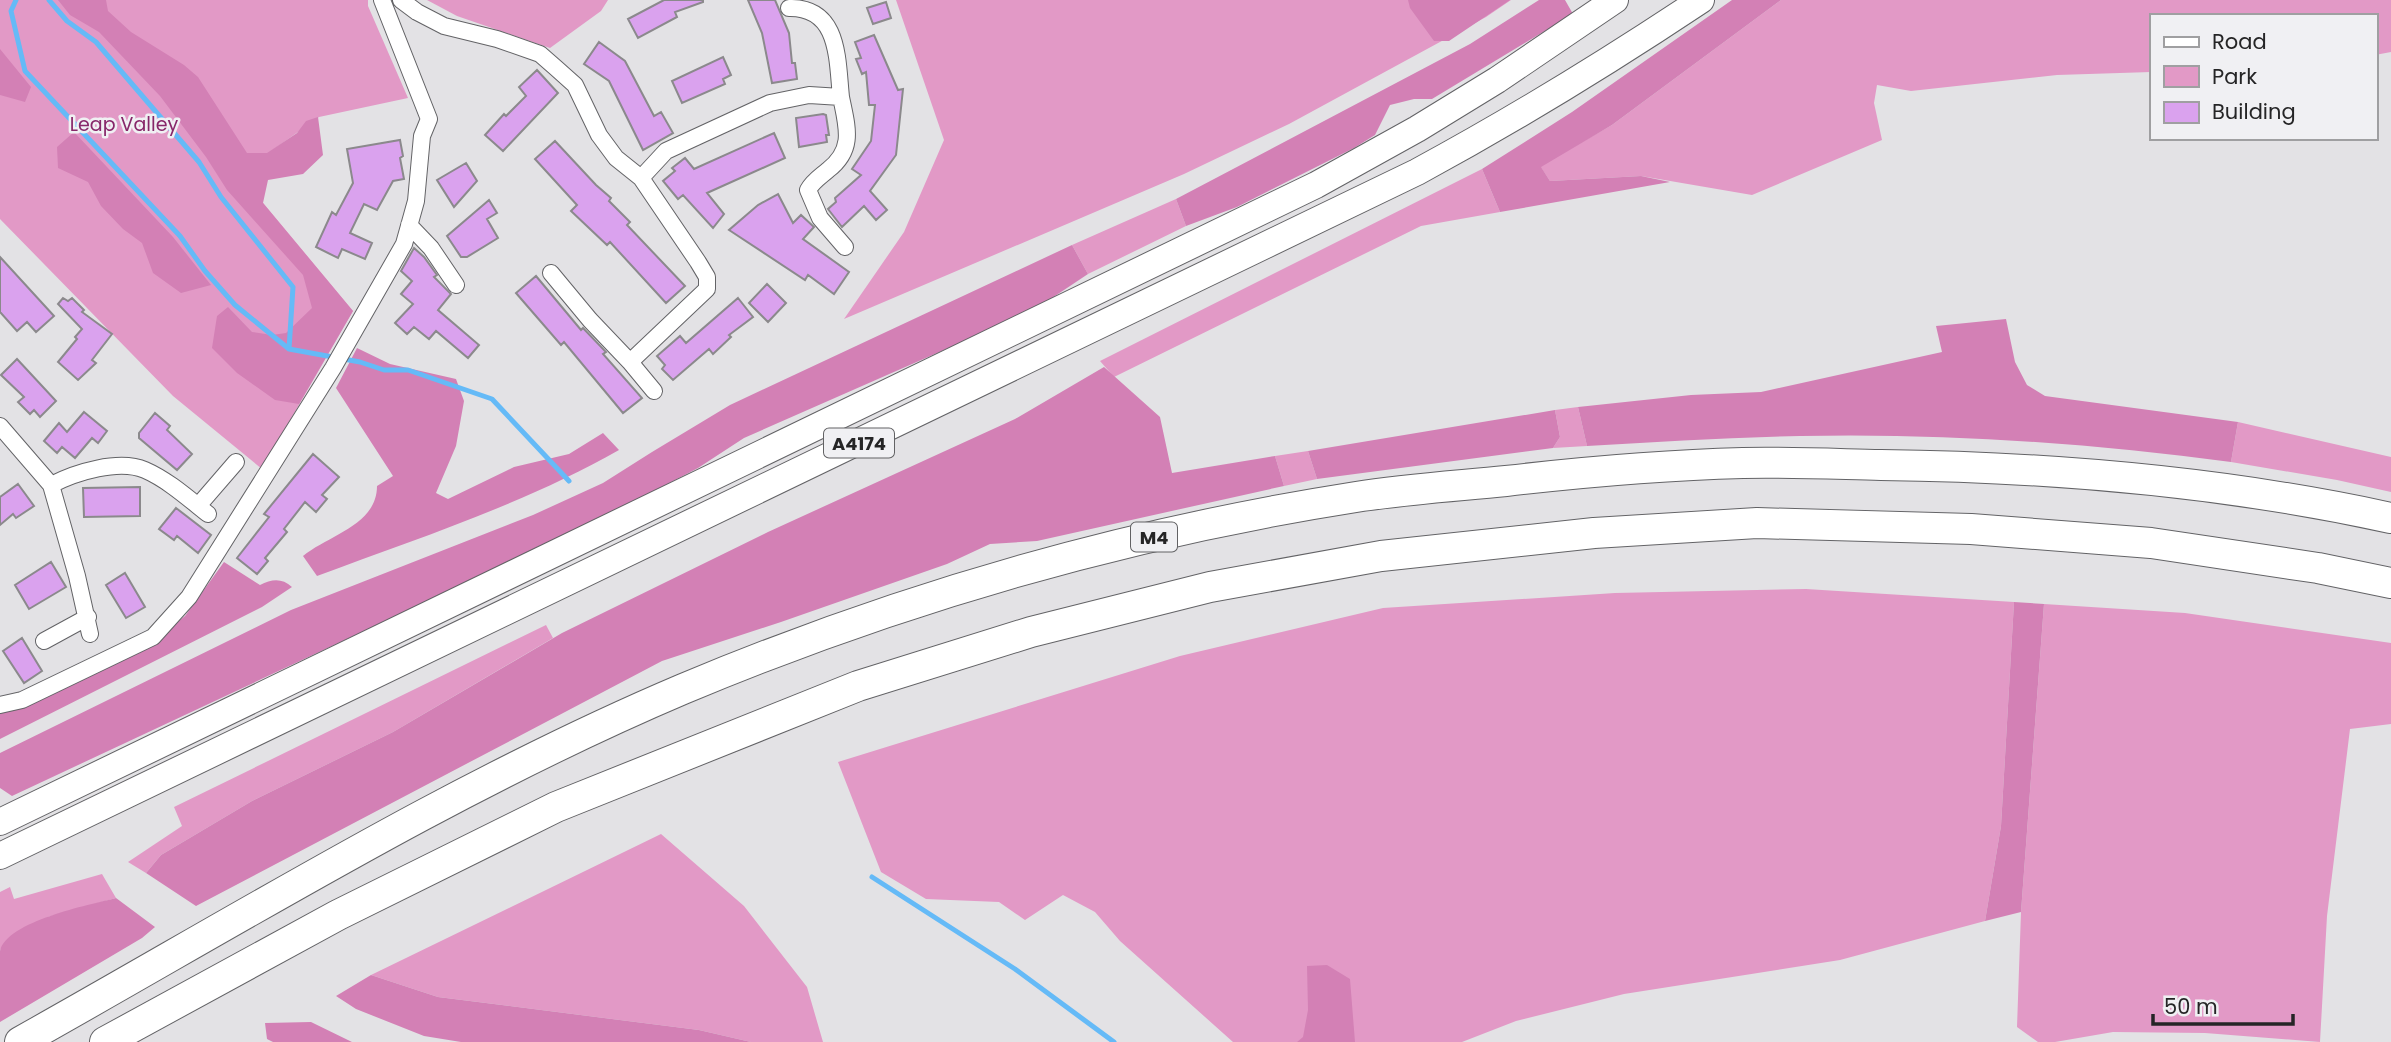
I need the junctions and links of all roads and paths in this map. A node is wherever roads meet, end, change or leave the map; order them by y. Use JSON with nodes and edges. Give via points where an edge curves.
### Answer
{"nodes":[{"id":1,"x":382,"y":0,"type":"edge"},
{"id":2,"x":401,"y":0,"type":"edge"},
{"id":3,"x":1615,"y":0,"type":"edge"},
{"id":4,"x":1701,"y":0,"type":"edge"},
{"id":5,"x":789,"y":8,"type":"dead end"},
{"id":6,"x":841,"y":97,"type":"junction"},
{"id":7,"x":641,"y":178,"type":"junction"},
{"id":8,"x":409,"y":225,"type":"junction"},
{"id":9,"x":845,"y":247,"type":"dead end"},
{"id":10,"x":551,"y":273,"type":"dead end"},
{"id":11,"x":456,"y":285,"type":"dead end"},
{"id":12,"x":630,"y":362,"type":"junction"},
{"id":13,"x":654,"y":391,"type":"dead end"},
{"id":14,"x":3,"y":436,"type":"edge"},
{"id":15,"x":236,"y":462,"type":"dead end"},
{"id":16,"x":51,"y":485,"type":"junction"},
{"id":17,"x":2391,"y":518,"type":"edge"},
{"id":18,"x":2391,"y":583,"type":"edge"},
{"id":19,"x":88,"y":617,"type":"junction"},
{"id":20,"x":90,"y":634,"type":"dead end"},
{"id":21,"x":44,"y":641,"type":"dead end"},
{"id":22,"x":0,"y":705,"type":"edge"},
{"id":23,"x":0,"y":822,"type":"edge"},
{"id":24,"x":0,"y":856,"type":"edge"},
{"id":25,"x":20,"y":1042,"type":"edge"},
{"id":26,"x":105,"y":1042,"type":"edge"}],
"edges":[{"from":1,"to":8,"type":"street","via":[[429,119],[422,136]]},
{"from":2,"to":7,"type":"street","via":[[444,26],[540,54],[575,85],[599,135],[616,158]]},
{"from":3,"to":23,"type":"highway","number":"A4174","via":[[1429,122],[1316,185]]},
{"from":4,"to":24,"type":"highway","number":"A4174","via":[[1543,102],[1417,172]]},
{"from":5,"to":6,"type":"street","via":[[800,8],[830,27]]},
{"from":6,"to":7,"type":"street","via":[[809,95],[770,103],[666,151]]},
{"from":6,"to":9,"type":"street","via":[[849,134],[843,155],[808,190],[820,218]]},
{"from":7,"to":12,"type":"street","via":[[707,277],[707,289]]},
{"from":8,"to":11,"type":"street"},
{"from":8,"to":22,"type":"street","via":[[404,244],[334,368],[171,619],[153,637],[22,700]]},
{"from":10,"to":12,"type":"street"},
{"from":12,"to":13,"type":"street"},
{"from":14,"to":16,"type":"street"},
{"from":15,"to":16,"type":"street","via":[[203,510],[144,469],[91,469]]},
{"from":16,"to":19,"type":"street"},
{"from":17,"to":25,"type":"highway","number":"M4","via":[[2156,481],[1975,466],[1744,463],[1587,472],[1373,495],[1196,527],[1010,574],[839,629],[682,690],[534,758],[300,880]]},
{"from":18,"to":26,"type":"highway","via":[[2151,543],[1971,529],[1757,523],[1594,533],[1394,555],[1210,587],[1031,632],[858,686],[556,807],[338,915]]},
{"from":19,"to":20,"type":"street"},
{"from":19,"to":21,"type":"street"}]}
